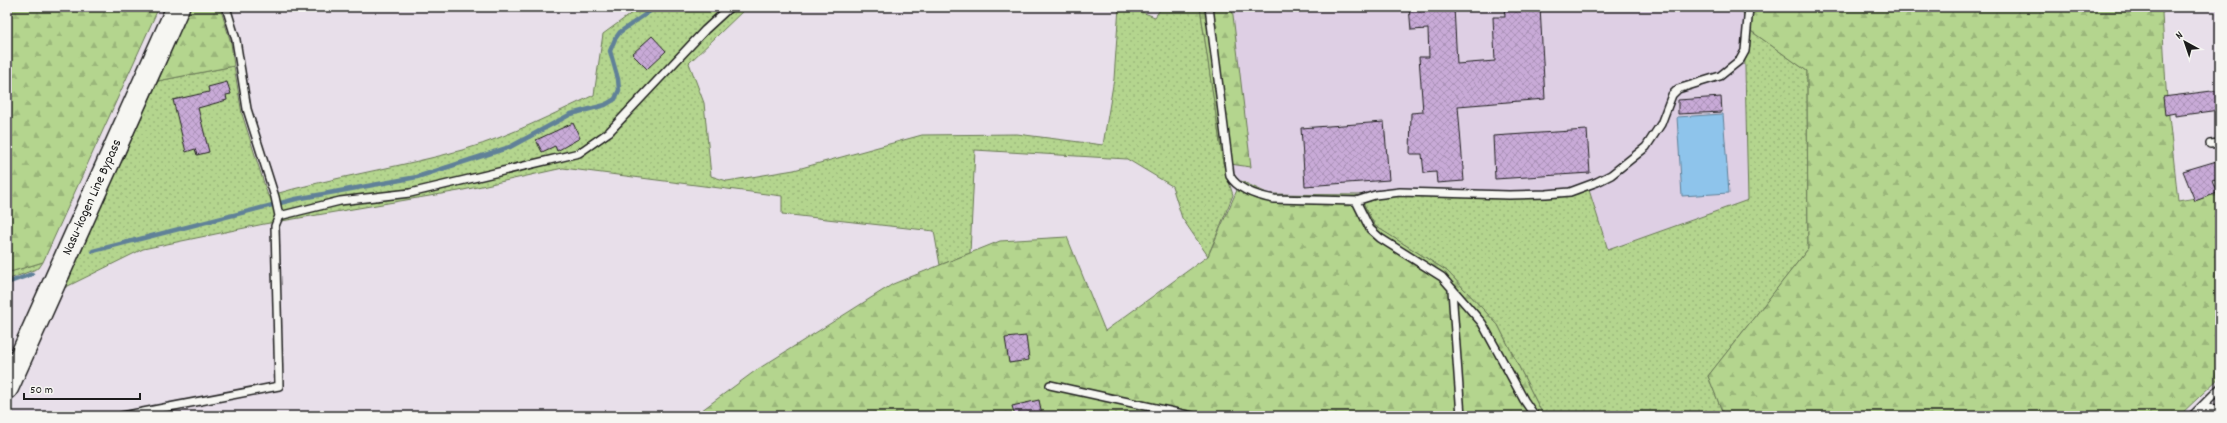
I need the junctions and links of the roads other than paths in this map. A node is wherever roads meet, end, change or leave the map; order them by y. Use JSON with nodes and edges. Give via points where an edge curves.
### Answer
{"nodes":[{"id":1,"x":178,"y":7,"type":"edge"},
{"id":2,"x":226,"y":7,"type":"edge"},
{"id":3,"x":730,"y":7,"type":"edge"},
{"id":4,"x":1209,"y":7,"type":"edge"},
{"id":5,"x":1749,"y":7,"type":"edge"},
{"id":6,"x":2220,"y":143,"type":"edge"},
{"id":7,"x":2210,"y":144,"type":"dead end"},
{"id":8,"x":1356,"y":201,"type":"junction"},
{"id":9,"x":278,"y":214,"type":"junction"},
{"id":10,"x":1452,"y":290,"type":"junction"},
{"id":11,"x":1050,"y":384,"type":"dead end"},
{"id":12,"x":7,"y":388,"type":"edge"},
{"id":13,"x":2220,"y":388,"type":"edge"},
{"id":14,"x":2200,"y":408,"type":"junction"},
{"id":15,"x":2220,"y":409,"type":"edge"},
{"id":16,"x":122,"y":416,"type":"edge"},
{"id":17,"x":1192,"y":416,"type":"edge"},
{"id":18,"x":1461,"y":416,"type":"edge"},
{"id":19,"x":1535,"y":416,"type":"edge"},
{"id":20,"x":2192,"y":416,"type":"edge"}],
"edges":[{"from":1,"to":12,"type":"main road","name":"Nasu-kogen Line Bypass"},
{"from":2,"to":9,"type":"lane","via":[[236,40],[247,109]]},
{"from":3,"to":9,"type":"lane","via":[[609,132],[579,153],[410,193],[340,201]]},
{"from":4,"to":8,"type":"lane","via":[[1230,176],[1235,184],[1262,197],[1274,199]]},
{"from":5,"to":8,"type":"lane","via":[[1745,51],[1740,60],[1720,76],[1678,89],[1672,95],[1661,124],[1646,147],[1611,175],[1597,182],[1570,192],[1508,195],[1400,192],[1375,195]]},
{"from":6,"to":7,"type":"lane"},
{"from":8,"to":10,"type":"lane","via":[[1370,229],[1442,277]]},
{"from":9,"to":16,"type":"lane","via":[[275,226],[279,386]]},
{"from":10,"to":18,"type":"lane"},
{"from":10,"to":19,"type":"lane","via":[[1482,323]]},
{"from":11,"to":17,"type":"lane"},
{"from":13,"to":14,"type":"lane"},
{"from":14,"to":15,"type":"lane"},
{"from":14,"to":20,"type":"lane"}]}
